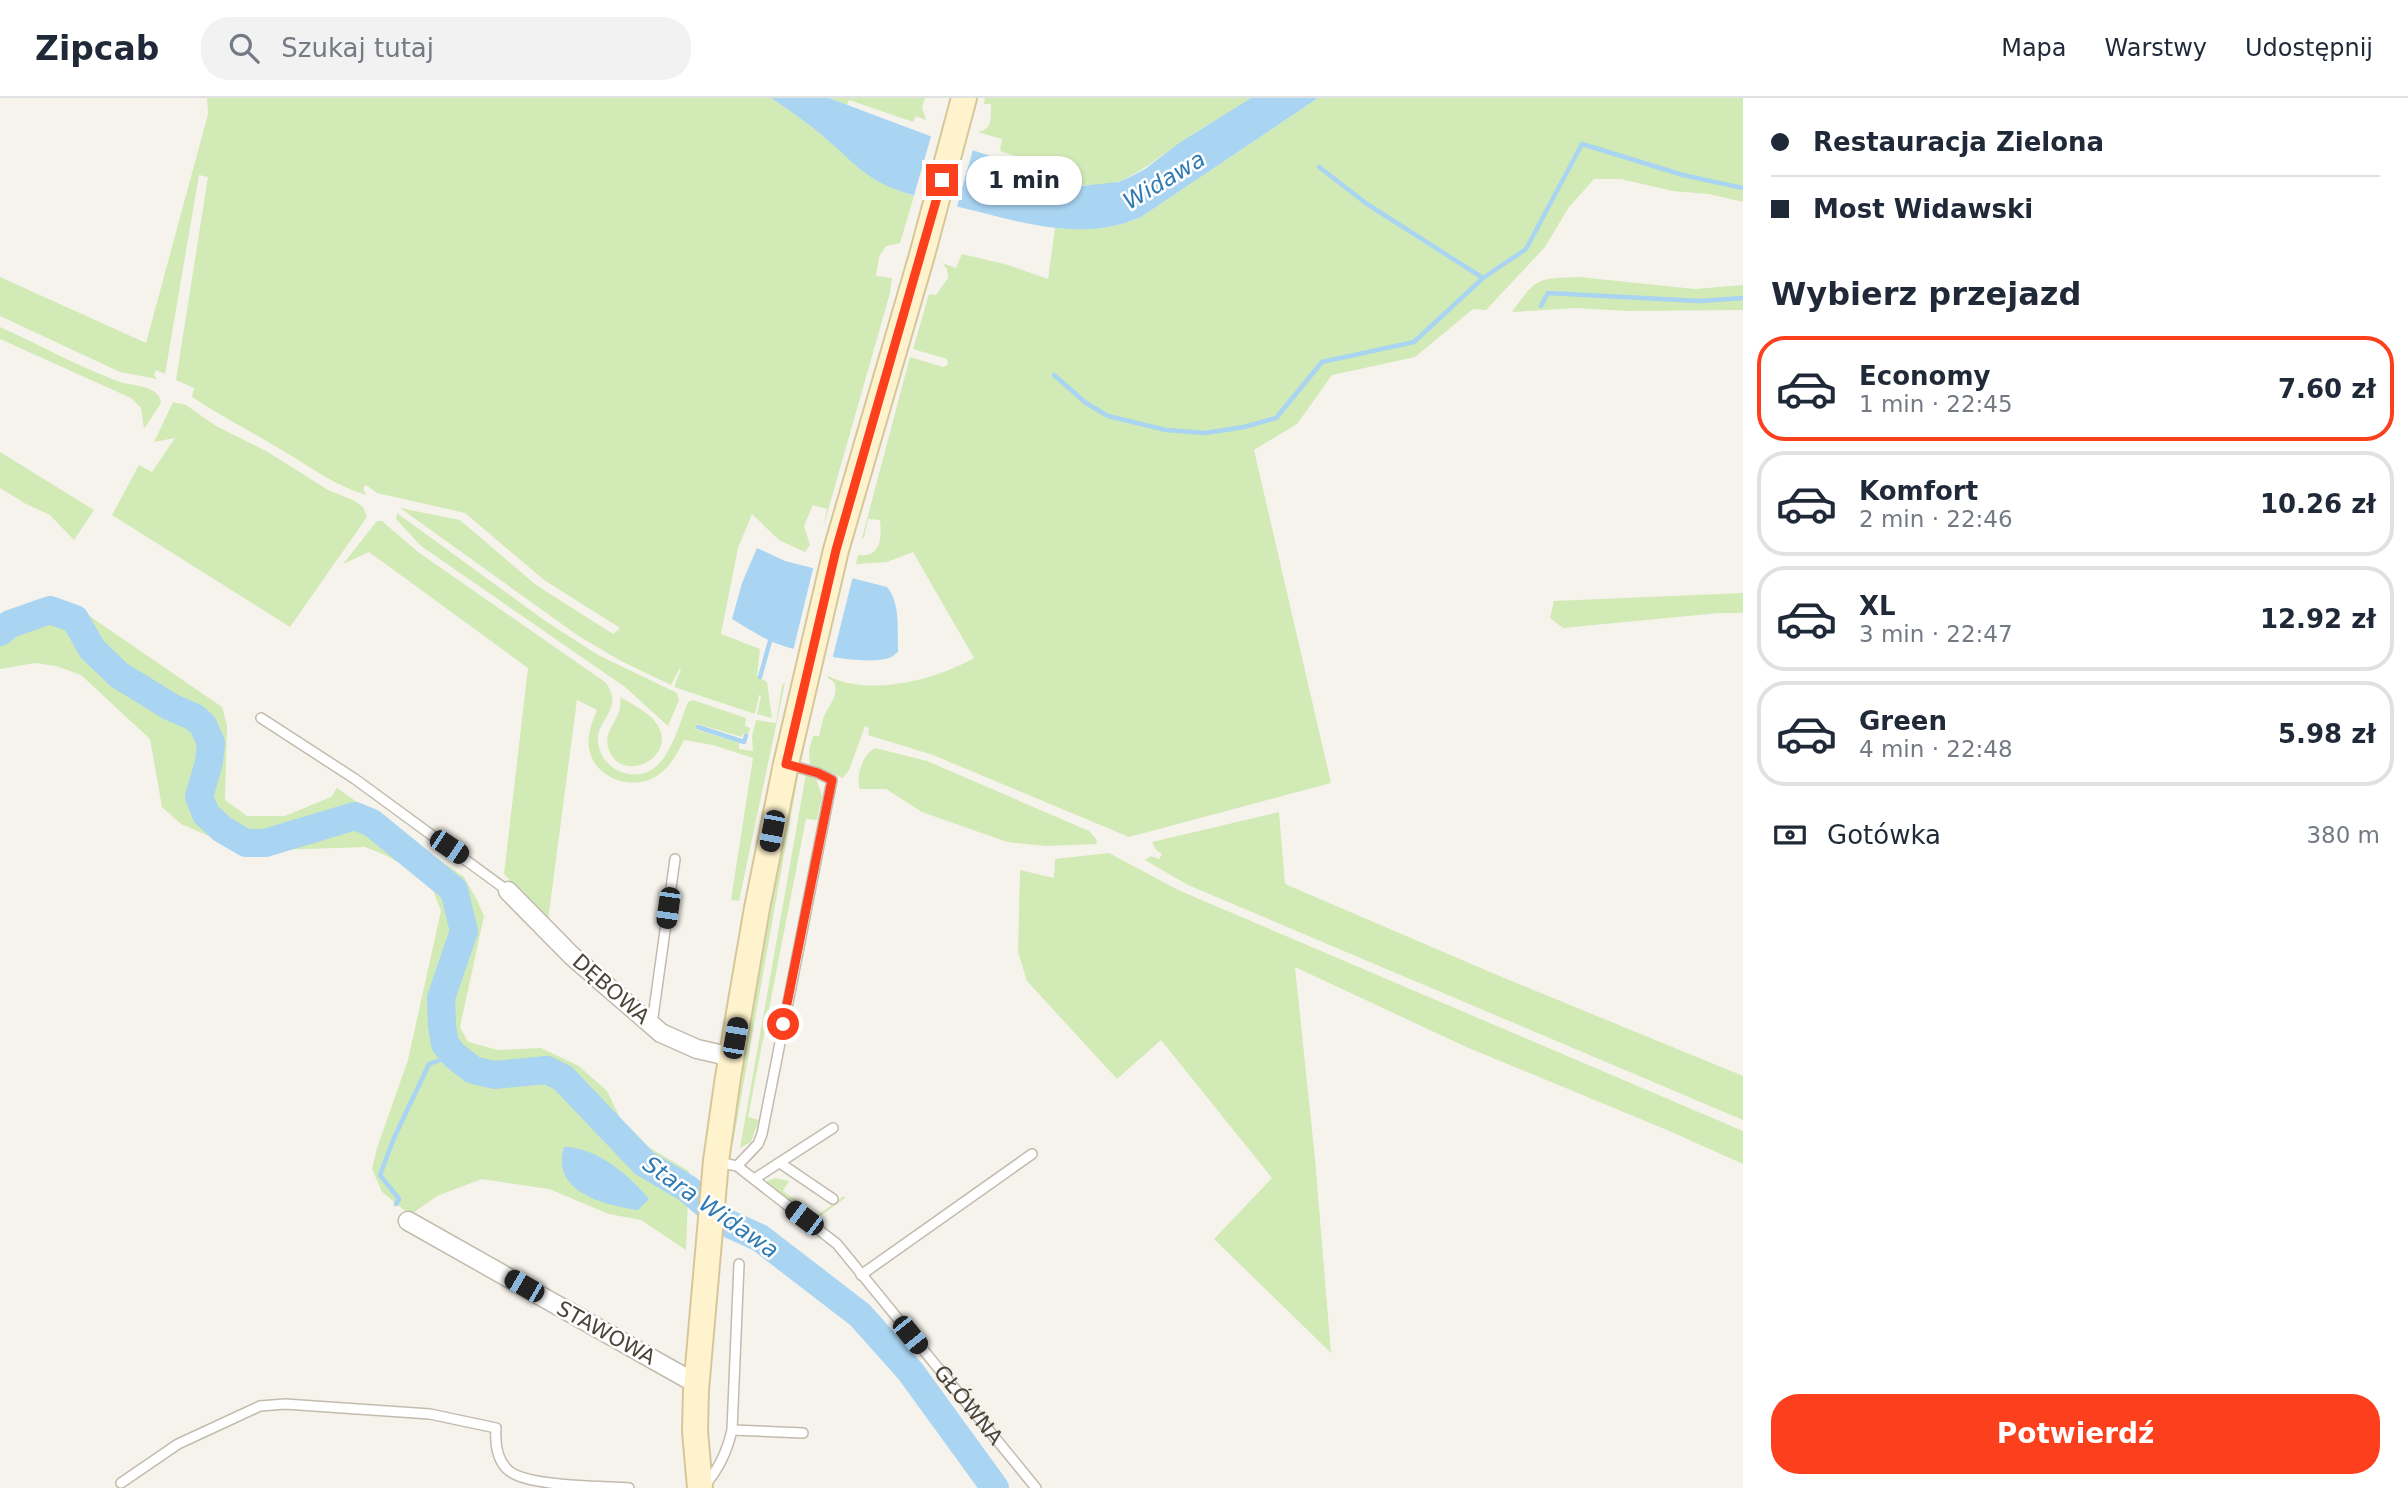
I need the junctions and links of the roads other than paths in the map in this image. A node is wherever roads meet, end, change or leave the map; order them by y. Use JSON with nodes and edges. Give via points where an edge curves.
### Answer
{"nodes":[{"id":1,"x":964,"y":98,"type":"edge"},
{"id":2,"x":261,"y":719,"type":"dead end"},
{"id":3,"x":786,"y":768,"type":"junction"},
{"id":4,"x":675,"y":859,"type":"dead end"},
{"id":5,"x":508,"y":891,"type":"joint"},
{"id":6,"x":652,"y":1026,"type":"junction"},
{"id":7,"x":732,"y":1057,"type":"junction"},
{"id":8,"x":833,"y":1128,"type":"dead end"},
{"id":9,"x":1032,"y":1154,"type":"dead end"},
{"id":10,"x":780,"y":1163,"type":"junction"},
{"id":11,"x":722,"y":1171,"type":"junction"},
{"id":12,"x":754,"y":1179,"type":"junction"},
{"id":13,"x":833,"y":1199,"type":"dead end"},
{"id":14,"x":408,"y":1221,"type":"dead end"},
{"id":15,"x":738,"y":1264,"type":"dead end"},
{"id":16,"x":861,"y":1275,"type":"junction"},
{"id":17,"x":697,"y":1374,"type":"junction"},
{"id":18,"x":732,"y":1430,"type":"junction"},
{"id":19,"x":803,"y":1433,"type":"dead end"},
{"id":20,"x":121,"y":1483,"type":"dead end"},
{"id":21,"x":629,"y":1488,"type":"edge"},
{"id":22,"x":701,"y":1488,"type":"edge"},
{"id":23,"x":1036,"y":1488,"type":"edge"}],
"edges":[{"from":1,"to":3,"type":"main road","via":[[836,550]]},
{"from":2,"to":5,"type":"lane","via":[[355,779]]},
{"from":3,"to":7,"type":"main road"},
{"from":3,"to":11,"type":"lane","via":[[832,780],[762,1134],[758,1144]]},
{"from":4,"to":6,"type":"lane"},
{"from":5,"to":6,"type":"street","name":"DĘBOWA","via":[[572,956]]},
{"from":6,"to":7,"type":"street","name":"DĘBOWA","via":[[697,1049]]},
{"from":7,"to":11,"type":"main road"},
{"from":8,"to":10,"type":"lane"},
{"from":9,"to":16,"type":"lane"},
{"from":10,"to":12,"type":"lane"},
{"from":10,"to":13,"type":"lane"},
{"from":11,"to":12,"type":"lane","name":"GŁÓWNA"},
{"from":11,"to":17,"type":"main road"},
{"from":12,"to":16,"type":"lane","name":"GŁÓWNA","via":[[837,1244]]},
{"from":14,"to":17,"type":"street","name":"STAWOWA","via":[[686,1377]]},
{"from":15,"to":18,"type":"lane"},
{"from":16,"to":23,"type":"lane","name":"GŁÓWNA"},
{"from":17,"to":22,"type":"main road","via":[[695,1431]]},
{"from":18,"to":19,"type":"lane"},
{"from":18,"to":22,"type":"lane","via":[[716,1474]]},
{"from":20,"to":21,"type":"lane","via":[[178,1444],[260,1406],[285,1404],[430,1414],[474,1422],[496,1428],[501,1461],[515,1475],[543,1482]]}]}
